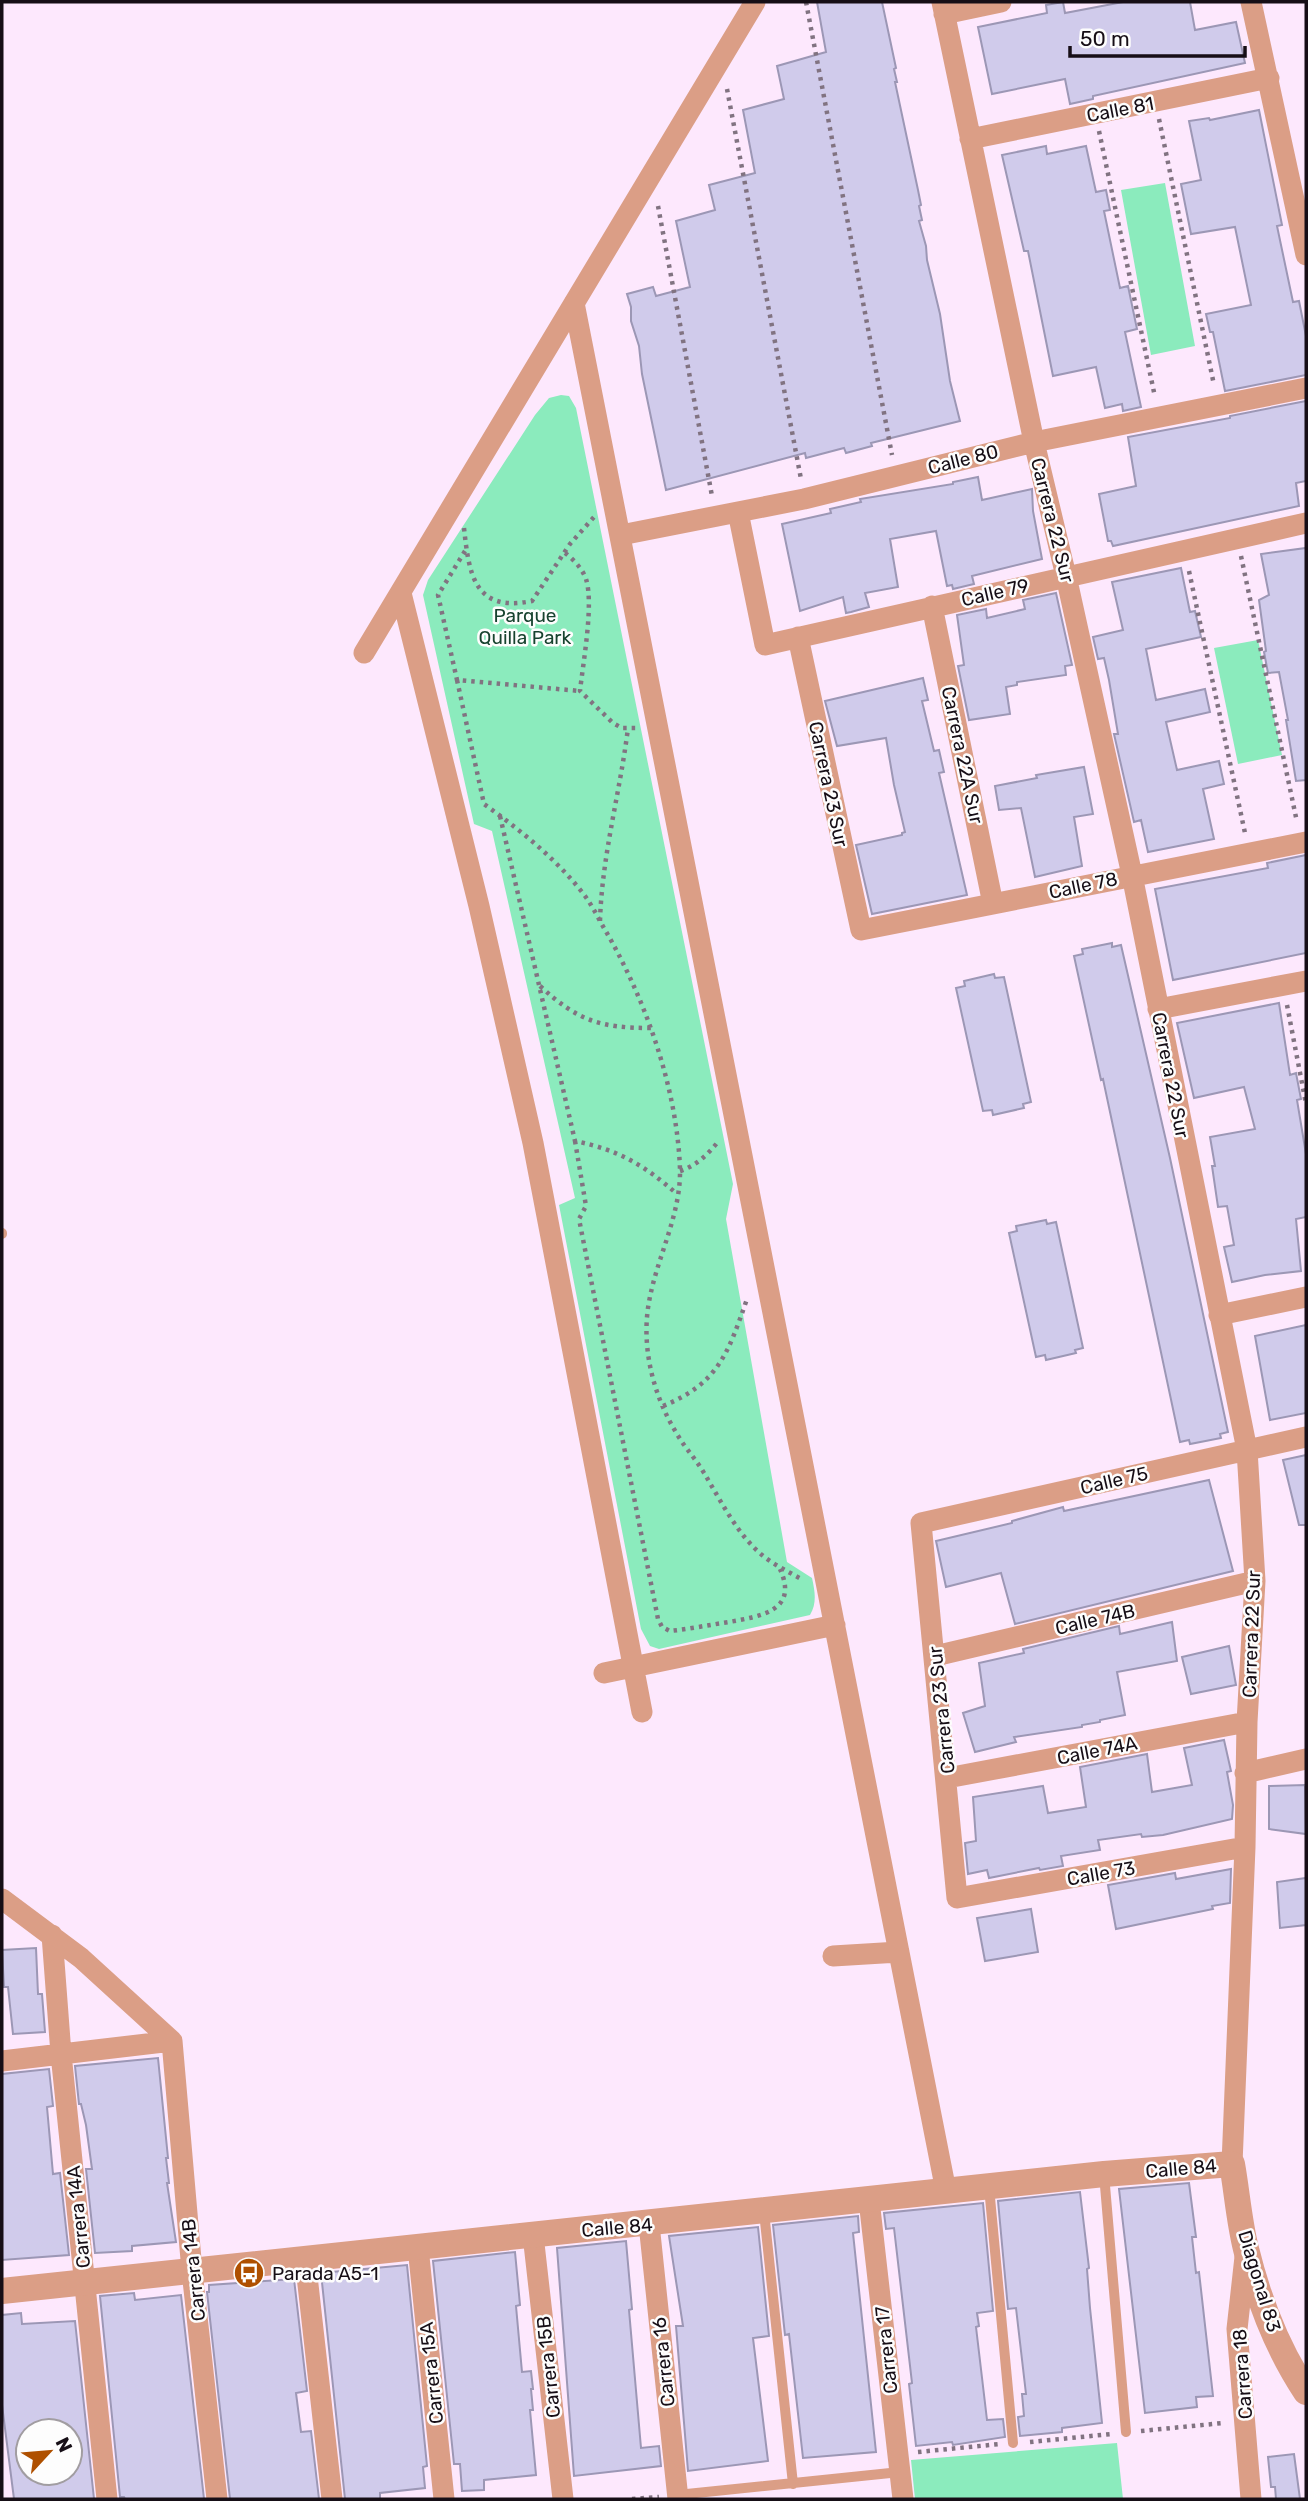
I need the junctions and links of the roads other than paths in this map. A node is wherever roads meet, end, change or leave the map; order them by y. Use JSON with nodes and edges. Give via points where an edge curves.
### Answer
{"nodes":[{"id":1,"x":755,"y":2,"type":"edge"},
{"id":2,"x":1001,"y":2,"type":"edge"},
{"id":3,"x":1251,"y":2,"type":"edge"},
{"id":4,"x":943,"y":8,"type":"edge"},
{"id":5,"x":1269,"y":78,"type":"junction"},
{"id":6,"x":970,"y":139,"type":"junction"},
{"id":7,"x":1306,"y":254,"type":"edge"},
{"id":8,"x":574,"y":303,"type":"junction"},
{"id":9,"x":1306,"y":388,"type":"edge"},
{"id":10,"x":1034,"y":442,"type":"junction"},
{"id":11,"x":738,"y":512,"type":"junction"},
{"id":12,"x":1306,"y":523,"type":"edge"},
{"id":13,"x":621,"y":535,"type":"junction"},
{"id":14,"x":1066,"y":576,"type":"junction"},
{"id":15,"x":401,"y":593,"type":"junction"},
{"id":16,"x":932,"y":606,"type":"junction"},
{"id":17,"x":798,"y":638,"type":"junction"},
{"id":18,"x":364,"y":653,"type":"dead end"},
{"id":19,"x":1304,"y":843,"type":"edge"},
{"id":20,"x":1132,"y":875,"type":"junction"},
{"id":21,"x":993,"y":904,"type":"junction"},
{"id":22,"x":860,"y":930,"type":"joint"},
{"id":23,"x":1306,"y":981,"type":"edge"},
{"id":24,"x":1158,"y":1009,"type":"junction"},
{"id":25,"x":1306,"y":1297,"type":"edge"},
{"id":26,"x":1219,"y":1315,"type":"junction"},
{"id":27,"x":1306,"y":1437,"type":"edge"},
{"id":28,"x":1247,"y":1450,"type":"junction"},
{"id":29,"x":921,"y":1523,"type":"joint"},
{"id":30,"x":1255,"y":1581,"type":"junction"},
{"id":31,"x":835,"y":1625,"type":"junction"},
{"id":32,"x":935,"y":1656,"type":"junction"},
{"id":33,"x":634,"y":1667,"type":"junction"},
{"id":34,"x":604,"y":1673,"type":"dead end"},
{"id":35,"x":642,"y":1712,"type":"dead end"},
{"id":36,"x":1247,"y":1722,"type":"junction"},
{"id":37,"x":1306,"y":1759,"type":"edge"},
{"id":38,"x":1245,"y":1773,"type":"junction"},
{"id":39,"x":947,"y":1778,"type":"junction"},
{"id":40,"x":1245,"y":1847,"type":"junction"},
{"id":41,"x":957,"y":1898,"type":"joint"},
{"id":42,"x":2,"y":1899,"type":"edge"},
{"id":43,"x":52,"y":1935,"type":"junction"},
{"id":44,"x":899,"y":1952,"type":"junction"},
{"id":45,"x":834,"y":1956,"type":"dead end"},
{"id":46,"x":172,"y":2041,"type":"junction"},
{"id":47,"x":61,"y":2054,"type":"junction"},
{"id":48,"x":2,"y":2061,"type":"edge"},
{"id":49,"x":1232,"y":2164,"type":"junction"},
{"id":50,"x":1104,"y":2174,"type":"junction"},
{"id":51,"x":989,"y":2187,"type":"junction"},
{"id":52,"x":946,"y":2191,"type":"junction"},
{"id":53,"x":869,"y":2200,"type":"junction"},
{"id":54,"x":764,"y":2212,"type":"junction"},
{"id":55,"x":649,"y":2224,"type":"junction"},
{"id":56,"x":533,"y":2235,"type":"junction"},
{"id":57,"x":418,"y":2247,"type":"junction"},
{"id":58,"x":1246,"y":2249,"type":"junction"},
{"id":59,"x":305,"y":2258,"type":"junction"},
{"id":60,"x":192,"y":2271,"type":"junction"},
{"id":61,"x":85,"y":2284,"type":"junction"},
{"id":62,"x":2,"y":2291,"type":"edge"},
{"id":63,"x":1306,"y":2392,"type":"edge"},
{"id":64,"x":1126,"y":2432,"type":"road end"},
{"id":65,"x":1013,"y":2443,"type":"road end"},
{"id":66,"x":899,"y":2463,"type":"junction"},
{"id":67,"x":793,"y":2484,"type":"junction"},
{"id":68,"x":677,"y":2497,"type":"edge"},
{"id":69,"x":107,"y":2499,"type":"edge"},
{"id":70,"x":217,"y":2499,"type":"edge"},
{"id":71,"x":332,"y":2499,"type":"edge"},
{"id":72,"x":444,"y":2499,"type":"edge"},
{"id":73,"x":563,"y":2499,"type":"edge"},
{"id":74,"x":903,"y":2499,"type":"edge"},
{"id":75,"x":1251,"y":2499,"type":"edge"}],
"edges":[{"from":1,"to":8,"type":"street"},
{"from":2,"to":4,"type":"street"},
{"from":3,"to":5,"type":"street"},
{"from":4,"to":6,"type":"street","name":"Carrera 22 Sur"},
{"from":5,"to":6,"type":"street","name":"Calle 81"},
{"from":5,"to":7,"type":"street"},
{"from":6,"to":10,"type":"street","name":"Carrera 22 Sur"},
{"from":8,"to":13,"type":"street"},
{"from":8,"to":15,"type":"street"},
{"from":9,"to":10,"type":"street","name":"Calle 80"},
{"from":10,"to":11,"type":"street","name":"Calle 80"},
{"from":10,"to":14,"type":"street","name":"Carrera 22 Sur"},
{"from":11,"to":13,"type":"street","name":"Calle 80"},
{"from":11,"to":17,"type":"street","name":"Calle 79","via":[[765,645]]},
{"from":12,"to":14,"type":"street","name":"Calle 79"},
{"from":13,"to":31,"type":"street"},
{"from":14,"to":16,"type":"street","name":"Calle 79"},
{"from":14,"to":20,"type":"street","name":"Carrera 22 Sur"},
{"from":15,"to":18,"type":"street"},
{"from":15,"to":33,"type":"street","via":[[533,1143]]},
{"from":16,"to":17,"type":"street","name":"Calle 79"},
{"from":16,"to":21,"type":"street","name":"Carrera 22A Sur"},
{"from":17,"to":22,"type":"street","name":"Carrera 23 Sur"},
{"from":19,"to":20,"type":"street","name":"Calle 78"},
{"from":20,"to":21,"type":"street","name":"Calle 78"},
{"from":20,"to":24,"type":"street","name":"Carrera 22 Sur"},
{"from":21,"to":22,"type":"street","name":"Calle 78"},
{"from":23,"to":24,"type":"street"},
{"from":24,"to":26,"type":"street","name":"Carrera 22 Sur"},
{"from":25,"to":26,"type":"street"},
{"from":26,"to":28,"type":"street","name":"Carrera 22 Sur"},
{"from":27,"to":28,"type":"street","name":"Calle 75"},
{"from":28,"to":29,"type":"street","name":"Calle 75"},
{"from":28,"to":30,"type":"street","name":"Carrera 22 Sur"},
{"from":29,"to":32,"type":"street","name":"Carrera 23 Sur"},
{"from":30,"to":32,"type":"street","name":"Calle 74B"},
{"from":30,"to":36,"type":"street","name":"Carrera 22 Sur"},
{"from":31,"to":33,"type":"street"},
{"from":31,"to":44,"type":"street"},
{"from":32,"to":39,"type":"street","name":"Carrera 23 Sur"},
{"from":33,"to":34,"type":"street"},
{"from":33,"to":35,"type":"street"},
{"from":36,"to":38,"type":"street","name":"Carrera 22 Sur"},
{"from":36,"to":39,"type":"street","name":"Calle 74A"},
{"from":37,"to":38,"type":"street"},
{"from":38,"to":40,"type":"street","name":"Carrera 22 Sur"},
{"from":39,"to":41,"type":"street","name":"Carrera 23 Sur"},
{"from":40,"to":41,"type":"street","name":"Calle 73"},
{"from":40,"to":49,"type":"street","name":"Carrera 22 Sur"},
{"from":42,"to":43,"type":"street"},
{"from":43,"to":46,"type":"street"},
{"from":43,"to":47,"type":"street","name":"Carrera 14A"},
{"from":44,"to":45,"type":"street"},
{"from":44,"to":52,"type":"street"},
{"from":46,"to":47,"type":"street"},
{"from":46,"to":60,"type":"street","name":"Carrera 14B"},
{"from":47,"to":48,"type":"street"},
{"from":47,"to":61,"type":"street","name":"Carrera 14A"},
{"from":49,"to":50,"type":"street","name":"Calle 84"},
{"from":49,"to":58,"type":"street","name":"Diagonal 83"},
{"from":50,"to":51,"type":"street","name":"Calle 84"},
{"from":50,"to":64,"type":"lane"},
{"from":51,"to":52,"type":"street","name":"Calle 84"},
{"from":51,"to":65,"type":"lane"},
{"from":52,"to":53,"type":"street","name":"Calle 84"},
{"from":53,"to":54,"type":"street","name":"Calle 84"},
{"from":53,"to":66,"type":"street","name":"Carrera 17"},
{"from":54,"to":55,"type":"street","name":"Calle 84"},
{"from":54,"to":67,"type":"lane"},
{"from":55,"to":56,"type":"street","name":"Calle 84"},
{"from":55,"to":68,"type":"street","name":"Carrera 16"},
{"from":56,"to":57,"type":"street","name":"Calle 84"},
{"from":56,"to":73,"type":"street","name":"Carrera 15B"},
{"from":57,"to":59,"type":"street","name":"Calle 84"},
{"from":57,"to":72,"type":"street","name":"Carrera 15A"},
{"from":58,"to":63,"type":"street","name":"Diagonal 83","via":[[1267,2316]]},
{"from":58,"to":75,"type":"street","name":"Carrera 18","via":[[1237,2329]]},
{"from":59,"to":60,"type":"street","name":"Calle 84"},
{"from":59,"to":71,"type":"street"},
{"from":60,"to":61,"type":"street","name":"Calle 84"},
{"from":60,"to":70,"type":"street","name":"Carrera 14B"},
{"from":61,"to":62,"type":"street","name":"Calle 84"},
{"from":61,"to":69,"type":"street","name":"Carrera 14A"},
{"from":66,"to":67,"type":"lane"},
{"from":66,"to":74,"type":"street","name":"Carrera 17"},
{"from":67,"to":68,"type":"lane"}]}
